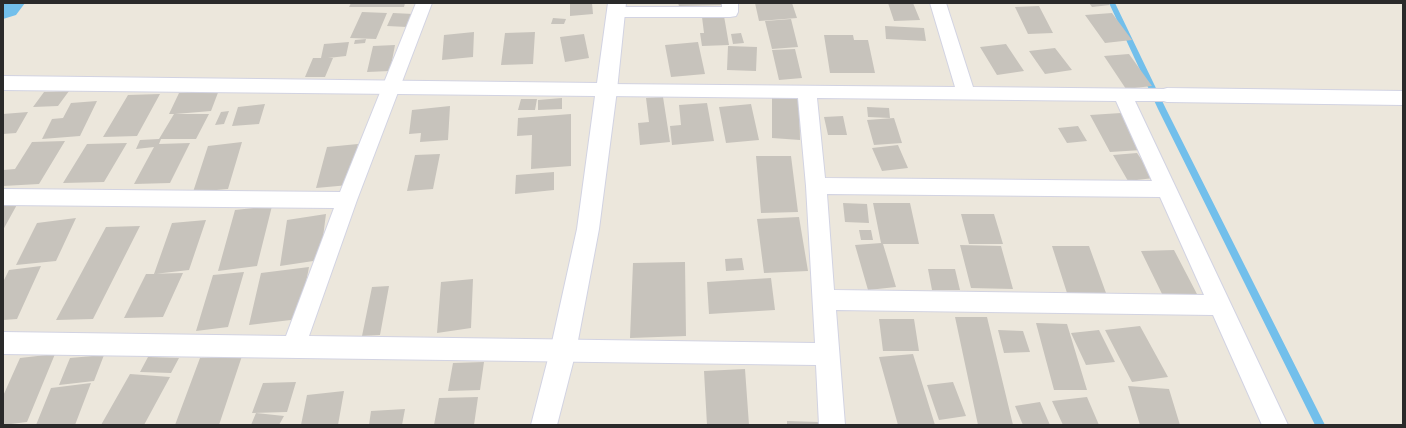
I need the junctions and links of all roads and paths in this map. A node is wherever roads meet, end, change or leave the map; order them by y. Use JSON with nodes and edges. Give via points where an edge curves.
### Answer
{"nodes":[{"id":1,"x":424,"y":3,"type":"edge"},
{"id":2,"x":730,"y":3,"type":"edge"},
{"id":3,"x":938,"y":3,"type":"edge"},
{"id":4,"x":617,"y":7,"type":"edge"},
{"id":5,"x":3,"y":83,"type":"edge"},
{"id":6,"x":392,"y":87,"type":"junction"},
{"id":7,"x":607,"y":90,"type":"junction"},
{"id":8,"x":807,"y":92,"type":"junction"},
{"id":9,"x":966,"y":94,"type":"junction"},
{"id":10,"x":1123,"y":95,"type":"junction"},
{"id":11,"x":1157,"y":95,"type":"joint"},
{"id":12,"x":1403,"y":98,"type":"edge"},
{"id":13,"x":816,"y":186,"type":"junction"},
{"id":14,"x":1166,"y":189,"type":"junction"},
{"id":15,"x":3,"y":197,"type":"edge"},
{"id":16,"x":347,"y":200,"type":"junction"},
{"id":17,"x":823,"y":300,"type":"junction"},
{"id":18,"x":1220,"y":305,"type":"junction"},
{"id":19,"x":3,"y":343,"type":"edge"},
{"id":20,"x":294,"y":346,"type":"junction"},
{"id":21,"x":563,"y":351,"type":"junction"},
{"id":22,"x":827,"y":354,"type":"junction"},
{"id":23,"x":544,"y":425,"type":"edge"},
{"id":24,"x":832,"y":425,"type":"edge"},
{"id":25,"x":1275,"y":425,"type":"edge"}],
"edges":[{"from":1,"to":6,"type":"street"},
{"from":2,"to":4,"type":"street","via":[[730,12]]},
{"from":3,"to":9,"type":"street"},
{"from":4,"to":7,"type":"street"},
{"from":5,"to":6,"type":"street"},
{"from":6,"to":7,"type":"street"},
{"from":6,"to":16,"type":"street"},
{"from":7,"to":8,"type":"street"},
{"from":7,"to":21,"type":"street","via":[[588,229]]},
{"from":8,"to":9,"type":"street"},
{"from":8,"to":13,"type":"street"},
{"from":9,"to":10,"type":"street"},
{"from":10,"to":11,"type":"street"},
{"from":10,"to":14,"type":"street"},
{"from":11,"to":12,"type":"street"},
{"from":13,"to":14,"type":"street"},
{"from":13,"to":17,"type":"street"},
{"from":14,"to":18,"type":"street"},
{"from":15,"to":16,"type":"street"},
{"from":16,"to":20,"type":"street"},
{"from":17,"to":18,"type":"street"},
{"from":17,"to":22,"type":"street"},
{"from":18,"to":25,"type":"street"},
{"from":19,"to":20,"type":"street"},
{"from":20,"to":21,"type":"street"},
{"from":21,"to":22,"type":"street"},
{"from":21,"to":23,"type":"street"},
{"from":22,"to":24,"type":"street"}]}
